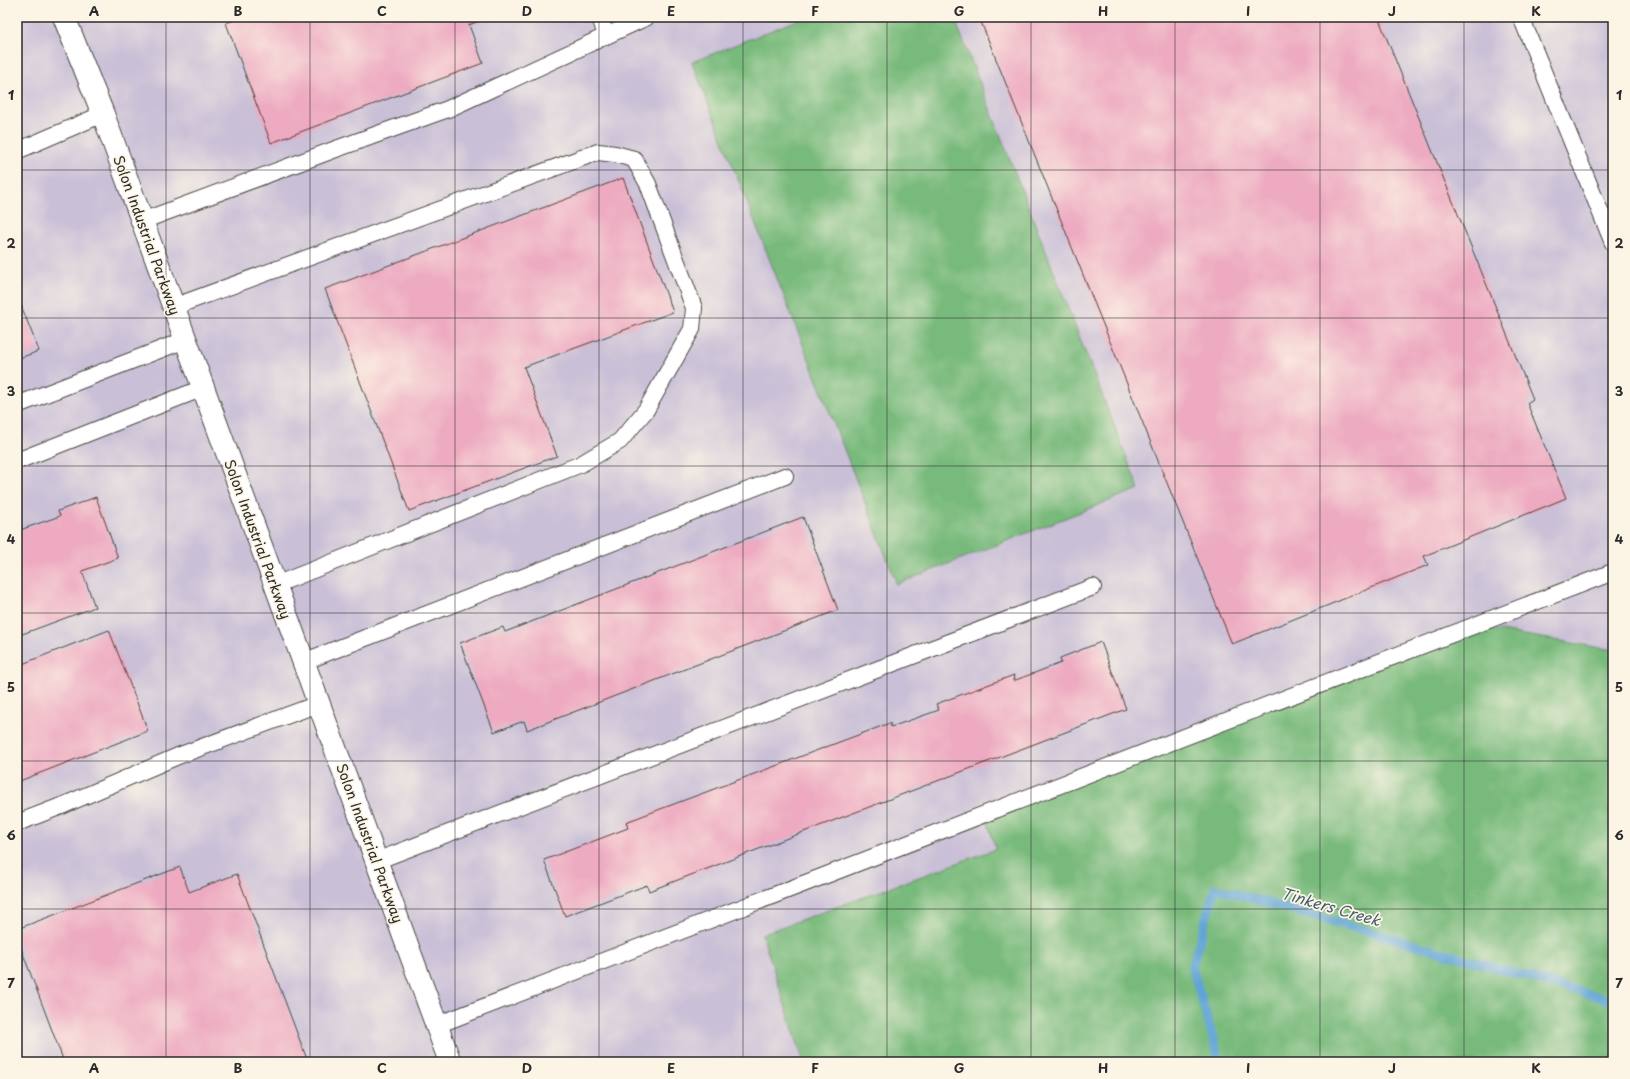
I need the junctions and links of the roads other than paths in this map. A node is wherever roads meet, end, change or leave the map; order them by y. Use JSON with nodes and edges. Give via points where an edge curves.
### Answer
{"nodes":[{"id":1,"x":66,"y":17,"type":"edge"},
{"id":2,"x":600,"y":17,"type":"edge"},
{"id":3,"x":647,"y":17,"type":"edge"},
{"id":4,"x":1521,"y":17,"type":"edge"},
{"id":5,"x":606,"y":36,"type":"junction"},
{"id":6,"x":103,"y":114,"type":"junction"},
{"id":7,"x":17,"y":151,"type":"edge"},
{"id":8,"x":1609,"y":219,"type":"edge"},
{"id":9,"x":142,"y":222,"type":"junction"},
{"id":10,"x":1613,"y":242,"type":"edge"},
{"id":11,"x":173,"y":307,"type":"junction"},
{"id":12,"x":185,"y":340,"type":"junction"},
{"id":13,"x":203,"y":388,"type":"junction"},
{"id":14,"x":17,"y":405,"type":"edge"},
{"id":15,"x":17,"y":461,"type":"edge"},
{"id":16,"x":785,"y":476,"type":"dead end"},
{"id":17,"x":1613,"y":572,"type":"edge"},
{"id":18,"x":275,"y":585,"type":"junction"},
{"id":19,"x":1093,"y":587,"type":"dead end"},
{"id":20,"x":303,"y":662,"type":"junction"},
{"id":21,"x":318,"y":704,"type":"junction"},
{"id":22,"x":17,"y":823,"type":"edge"},
{"id":23,"x":376,"y":861,"type":"junction"},
{"id":24,"x":436,"y":1025,"type":"junction"},
{"id":25,"x":450,"y":1062,"type":"edge"}],
"edges":[{"from":1,"to":6,"type":"street","name":"Solon Industrial Parkway"},
{"from":2,"to":5,"type":"lane"},
{"from":3,"to":5,"type":"lane"},
{"from":4,"to":8,"type":"lane"},
{"from":5,"to":9,"type":"lane","via":[[448,109]]},
{"from":6,"to":7,"type":"lane"},
{"from":6,"to":9,"type":"street","name":"Solon Industrial Parkway"},
{"from":8,"to":10,"type":"lane"},
{"from":9,"to":11,"type":"street","name":"Solon Industrial Parkway"},
{"from":11,"to":12,"type":"street","name":"Solon Industrial Parkway"},
{"from":11,"to":18,"type":"lane","via":[[598,152],[634,159],[648,184],[694,308],[692,328],[686,340],[646,410],[620,441],[581,464]]},
{"from":12,"to":13,"type":"street","name":"Solon Industrial Parkway"},
{"from":12,"to":14,"type":"lane"},
{"from":13,"to":15,"type":"lane"},
{"from":13,"to":18,"type":"street","name":"Solon Industrial Parkway"},
{"from":16,"to":20,"type":"lane"},
{"from":17,"to":24,"type":"lane"},
{"from":18,"to":20,"type":"street","name":"Solon Industrial Parkway"},
{"from":19,"to":23,"type":"lane"},
{"from":20,"to":21,"type":"street","name":"Solon Industrial Parkway"},
{"from":21,"to":22,"type":"lane","via":[[178,756]]},
{"from":21,"to":23,"type":"street","name":"Solon Industrial Parkway"},
{"from":23,"to":24,"type":"street","name":"Solon Industrial Parkway"},
{"from":24,"to":25,"type":"street","name":"Solon Industrial Parkway"}]}
